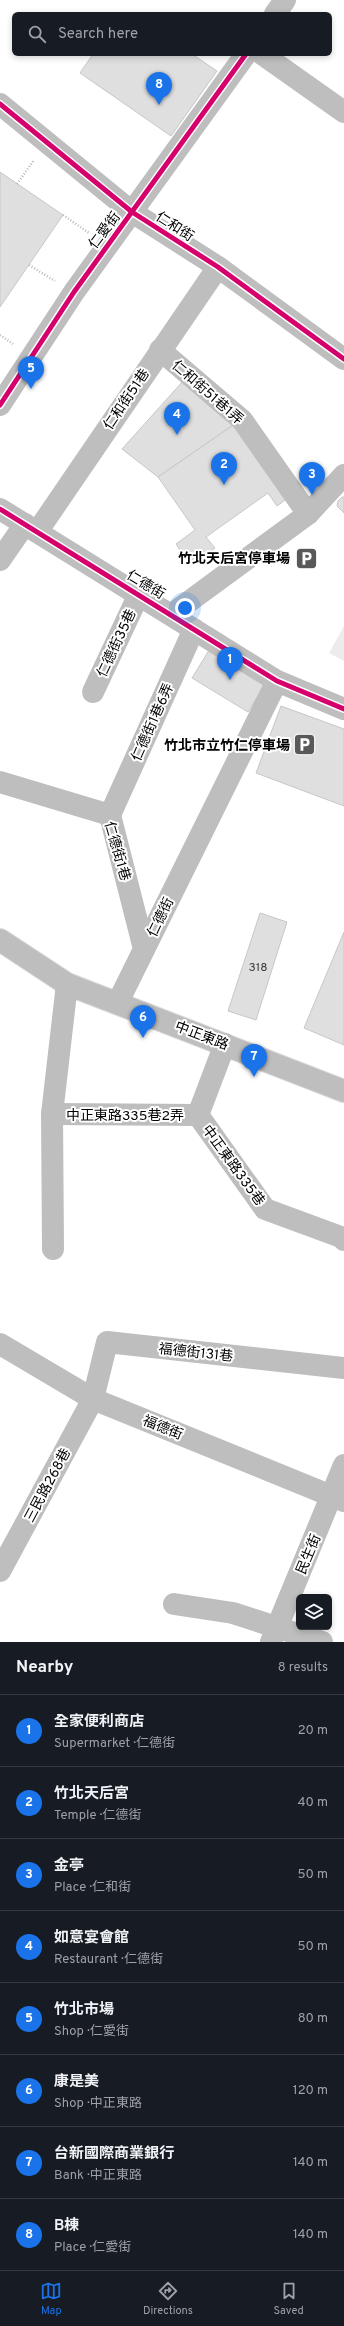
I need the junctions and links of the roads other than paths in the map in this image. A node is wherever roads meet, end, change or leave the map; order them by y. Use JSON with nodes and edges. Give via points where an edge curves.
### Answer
{"nodes":[{"id":1,"x":285,"y":0,"type":"edge"},
{"id":2,"x":276,"y":12,"type":"edge"},
{"id":3,"x":245,"y":56,"type":"edge"},
{"id":4,"x":265,"y":56,"type":"edge"},
{"id":5,"x":0,"y":104,"type":"edge"},
{"id":6,"x":344,"y":112,"type":"edge"},
{"id":7,"x":132,"y":212,"type":"junction"},
{"id":8,"x":218,"y":267,"type":"junction"},
{"id":9,"x":160,"y":350,"type":"junction"},
{"id":10,"x":344,"y":359,"type":"edge"},
{"id":11,"x":0,"y":406,"type":"edge"},
{"id":12,"x":344,"y":475,"type":"edge"},
{"id":13,"x":0,"y":509,"type":"edge"},
{"id":14,"x":308,"y":514,"type":"junction"},
{"id":15,"x":31,"y":528,"type":"junction"},
{"id":16,"x":0,"y":560,"type":"edge"},
{"id":17,"x":139,"y":594,"type":"junction"},
{"id":18,"x":172,"y":614,"type":"junction"},
{"id":19,"x":194,"y":628,"type":"junction"},
{"id":20,"x":278,"y":681,"type":"junction"},
{"id":21,"x":93,"y":692,"type":"dead end"},
{"id":22,"x":344,"y":709,"type":"edge"},
{"id":23,"x":0,"y":782,"type":"edge"},
{"id":24,"x":110,"y":816,"type":"junction"},
{"id":25,"x":2,"y":946,"type":"edge"},
{"id":26,"x":144,"y":949,"type":"junction"},
{"id":27,"x":67,"y":984,"type":"junction"},
{"id":28,"x":118,"y":1002,"type":"junction"},
{"id":29,"x":225,"y":1044,"type":"junction"},
{"id":30,"x":344,"y":1091,"type":"edge"},
{"id":31,"x":52,"y":1114,"type":"junction"},
{"id":32,"x":198,"y":1115,"type":"junction"},
{"id":33,"x":344,"y":1240,"type":"edge"},
{"id":34,"x":53,"y":1249,"type":"dead end"},
{"id":35,"x":0,"y":1344,"type":"edge"},
{"id":36,"x":344,"y":1368,"type":"edge"},
{"id":37,"x":93,"y":1399,"type":"junction"},
{"id":38,"x":344,"y":1464,"type":"edge"},
{"id":39,"x":338,"y":1499,"type":"edge"},
{"id":40,"x":0,"y":1571,"type":"edge"},
{"id":41,"x":174,"y":1604,"type":"dead end"},
{"id":42,"x":274,"y":1634,"type":"edge"},
{"id":43,"x":322,"y":1642,"type":"edge"}],
"edges":[{"from":1,"to":2,"type":"street"},
{"from":3,"to":7,"type":"street","name":"仁愛街"},
{"from":4,"to":6,"type":"street"},
{"from":5,"to":7,"type":"street","name":"仁和街"},
{"from":7,"to":8,"type":"street","name":"仁和街"},
{"from":7,"to":11,"type":"street","name":"仁愛街","via":[[74,292]]},
{"from":8,"to":9,"type":"street","name":"仁和街51巷"},
{"from":8,"to":10,"type":"street","name":"仁和街"},
{"from":9,"to":14,"type":"street","name":"仁和街51巷1弄","via":[[242,420]]},
{"from":9,"to":15,"type":"street","name":"仁和街51巷"},
{"from":12,"to":14,"type":"street"},
{"from":13,"to":15,"type":"street","name":"仁德街"},
{"from":14,"to":18,"type":"street"},
{"from":15,"to":16,"type":"street","name":"仁和街51巷"},
{"from":15,"to":17,"type":"street","name":"仁德街"},
{"from":17,"to":18,"type":"street","name":"仁德街"},
{"from":17,"to":21,"type":"street","name":"仁德街35巷"},
{"from":18,"to":19,"type":"street","name":"仁德街"},
{"from":19,"to":20,"type":"street","name":"仁德街"},
{"from":19,"to":24,"type":"street","name":"仁德街1巷6弄"},
{"from":20,"to":22,"type":"street","name":"仁德街"},
{"from":20,"to":26,"type":"street","name":"仁德街"},
{"from":23,"to":24,"type":"street","name":"仁德街1巷"},
{"from":24,"to":26,"type":"street","name":"仁德街1巷"},
{"from":25,"to":27,"type":"street","name":"中正東路"},
{"from":26,"to":28,"type":"street","name":"仁德街"},
{"from":27,"to":28,"type":"street","name":"中正東路"},
{"from":27,"to":31,"type":"street","name":"中正東路335巷2弄"},
{"from":28,"to":29,"type":"street","name":"中正東路"},
{"from":29,"to":30,"type":"street","name":"中正東路"},
{"from":29,"to":32,"type":"street","name":"中正東路335巷"},
{"from":31,"to":32,"type":"street","name":"中正東路335巷2弄"},
{"from":31,"to":34,"type":"street","name":"中正東路335巷2弄"},
{"from":32,"to":33,"type":"street","name":"中正東路335巷","via":[[265,1209]]},
{"from":35,"to":37,"type":"street","name":"福德街"},
{"from":36,"to":37,"type":"street","name":"福德街131巷","via":[[107,1342]]},
{"from":37,"to":39,"type":"street","name":"福德街"},
{"from":37,"to":40,"type":"street","name":"三民路268巷"},
{"from":38,"to":39,"type":"street","name":"民生街"},
{"from":39,"to":42,"type":"street","name":"民生街"},
{"from":41,"to":42,"type":"street","via":[[233,1613]]},
{"from":42,"to":43,"type":"street"}]}
